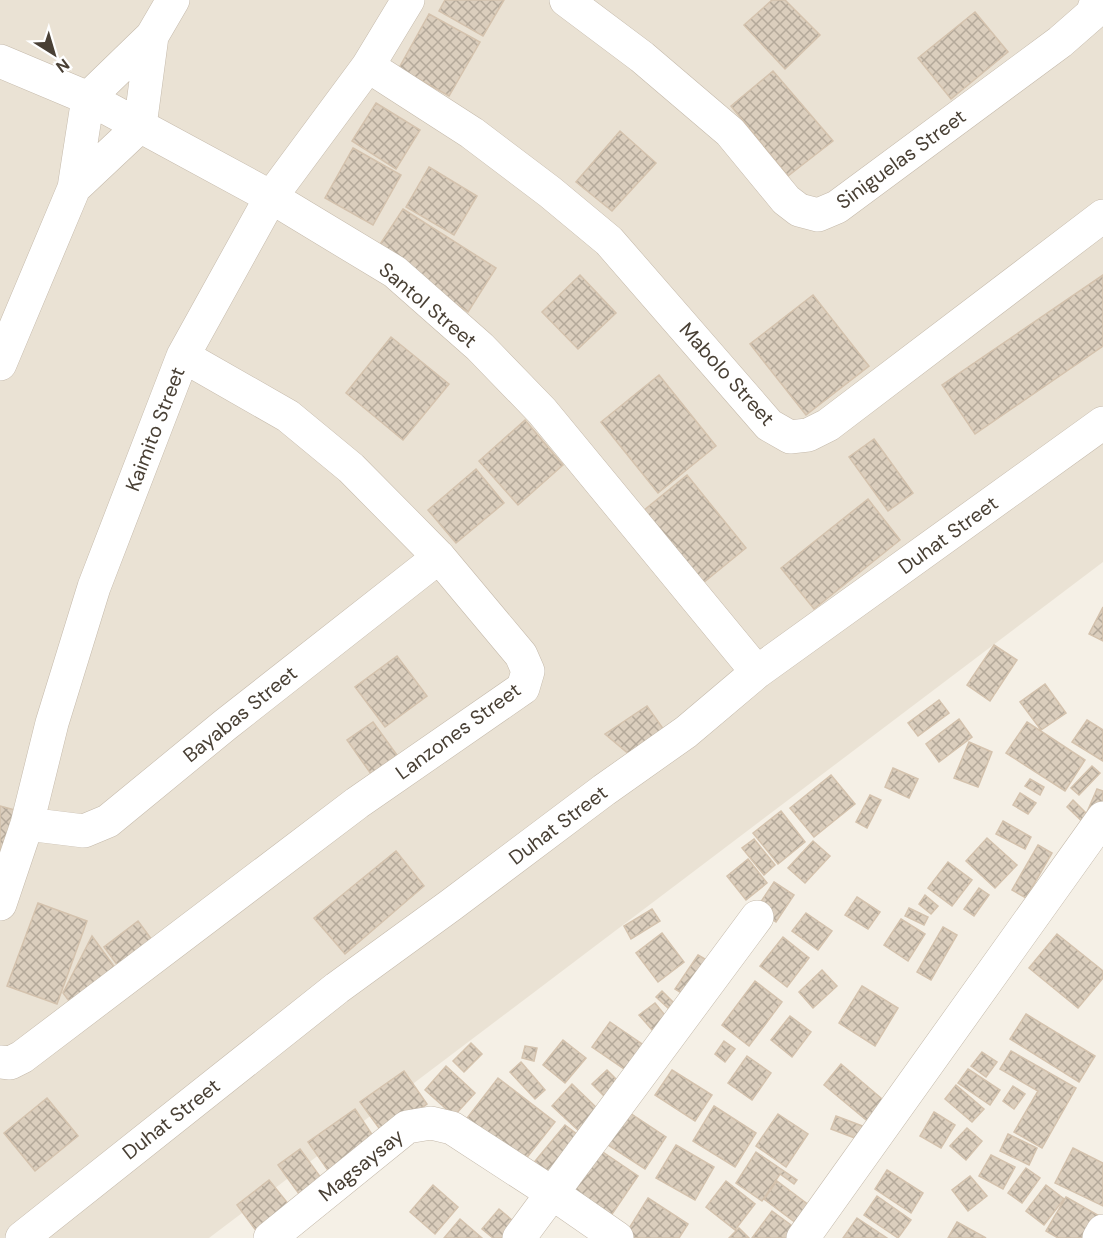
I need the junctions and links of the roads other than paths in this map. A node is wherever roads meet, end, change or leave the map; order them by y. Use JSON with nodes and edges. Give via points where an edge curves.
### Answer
{"nodes":[{"id":1,"x":173,"y":0,"type":"edge"},
{"id":2,"x":408,"y":0,"type":"edge"},
{"id":3,"x":566,"y":0,"type":"edge"},
{"id":4,"x":1097,"y":0,"type":"edge"},
{"id":5,"x":152,"y":36,"type":"junction"},
{"id":6,"x":0,"y":61,"type":"edge"},
{"id":7,"x":368,"y":66,"type":"junction"},
{"id":8,"x":88,"y":98,"type":"junction"},
{"id":9,"x":140,"y":126,"type":"junction"},
{"id":10,"x":74,"y":188,"type":"junction"},
{"id":11,"x":271,"y":197,"type":"junction"},
{"id":12,"x":1103,"y":216,"type":"edge"},
{"id":13,"x":183,"y":356,"type":"junction"},
{"id":14,"x":0,"y":364,"type":"edge"},
{"id":15,"x":1103,"y":423,"type":"edge"},
{"id":16,"x":439,"y":557,"type":"junction"},
{"id":17,"x":757,"y":672,"type":"junction"},
{"id":18,"x":1103,"y":818,"type":"edge"},
{"id":19,"x":27,"y":824,"type":"junction"},
{"id":20,"x":0,"y":904,"type":"edge"},
{"id":21,"x":757,"y":917,"type":"dead end"},
{"id":22,"x":0,"y":1062,"type":"edge"},
{"id":23,"x":552,"y":1193,"type":"junction"},
{"id":24,"x":1103,"y":1231,"type":"edge"},
{"id":25,"x":22,"y":1238,"type":"edge"},
{"id":26,"x":270,"y":1238,"type":"edge"},
{"id":27,"x":519,"y":1238,"type":"edge"},
{"id":28,"x":617,"y":1238,"type":"edge"},
{"id":29,"x":803,"y":1238,"type":"edge"},
{"id":30,"x":1098,"y":1238,"type":"edge"}],
"edges":[{"from":1,"to":5,"type":"street"},
{"from":2,"to":7,"type":"street","name":"Kaimito Street"},
{"from":3,"to":4,"type":"street","name":"Siniguelas Street","via":[[642,57],[730,132],[786,200],[799,210],[818,215],[837,207],[1060,42],[1092,14]]},
{"from":5,"to":8,"type":"street"},
{"from":5,"to":9,"type":"street"},
{"from":6,"to":8,"type":"street","name":"Santol Street"},
{"from":7,"to":11,"type":"street","name":"Kaimito Street"},
{"from":7,"to":12,"type":"street","name":"Mabolo Street","via":[[471,132],[609,241],[769,425],[790,437],[808,435],[828,425]]},
{"from":8,"to":9,"type":"street","name":"Santol Street"},
{"from":8,"to":10,"type":"street"},
{"from":9,"to":10,"type":"street"},
{"from":9,"to":11,"type":"street","name":"Santol Street"},
{"from":10,"to":14,"type":"street"},
{"from":11,"to":13,"type":"street","name":"Kaimito Street"},
{"from":11,"to":17,"type":"street","name":"Santol Street","via":[[395,272],[480,347],[542,411]]},
{"from":13,"to":16,"type":"street","name":"Lanzones Street","via":[[288,416],[351,468]]},
{"from":13,"to":19,"type":"street","name":"Kaimito Street","via":[[94,587],[52,723]]},
{"from":15,"to":17,"type":"street","name":"Duhat Street"},
{"from":16,"to":19,"type":"street","name":"Bayabas Street","via":[[108,821],[84,831]]},
{"from":16,"to":22,"type":"street","name":"Lanzones Street","via":[[521,655],[528,671],[524,688],[357,803],[22,1057],[10,1063]]},
{"from":17,"to":25,"type":"street","name":"Duhat Street","via":[[686,732],[337,988]]},
{"from":18,"to":29,"type":"street"},
{"from":19,"to":20,"type":"street","name":"Kaimito Street"},
{"from":21,"to":23,"type":"street"},
{"from":23,"to":26,"type":"street","name":"Magsaysay","via":[[452,1128],[431,1123],[407,1127]]},
{"from":23,"to":27,"type":"street"},
{"from":23,"to":28,"type":"street","name":"Magsaysay"},
{"from":24,"to":30,"type":"street"}]}
